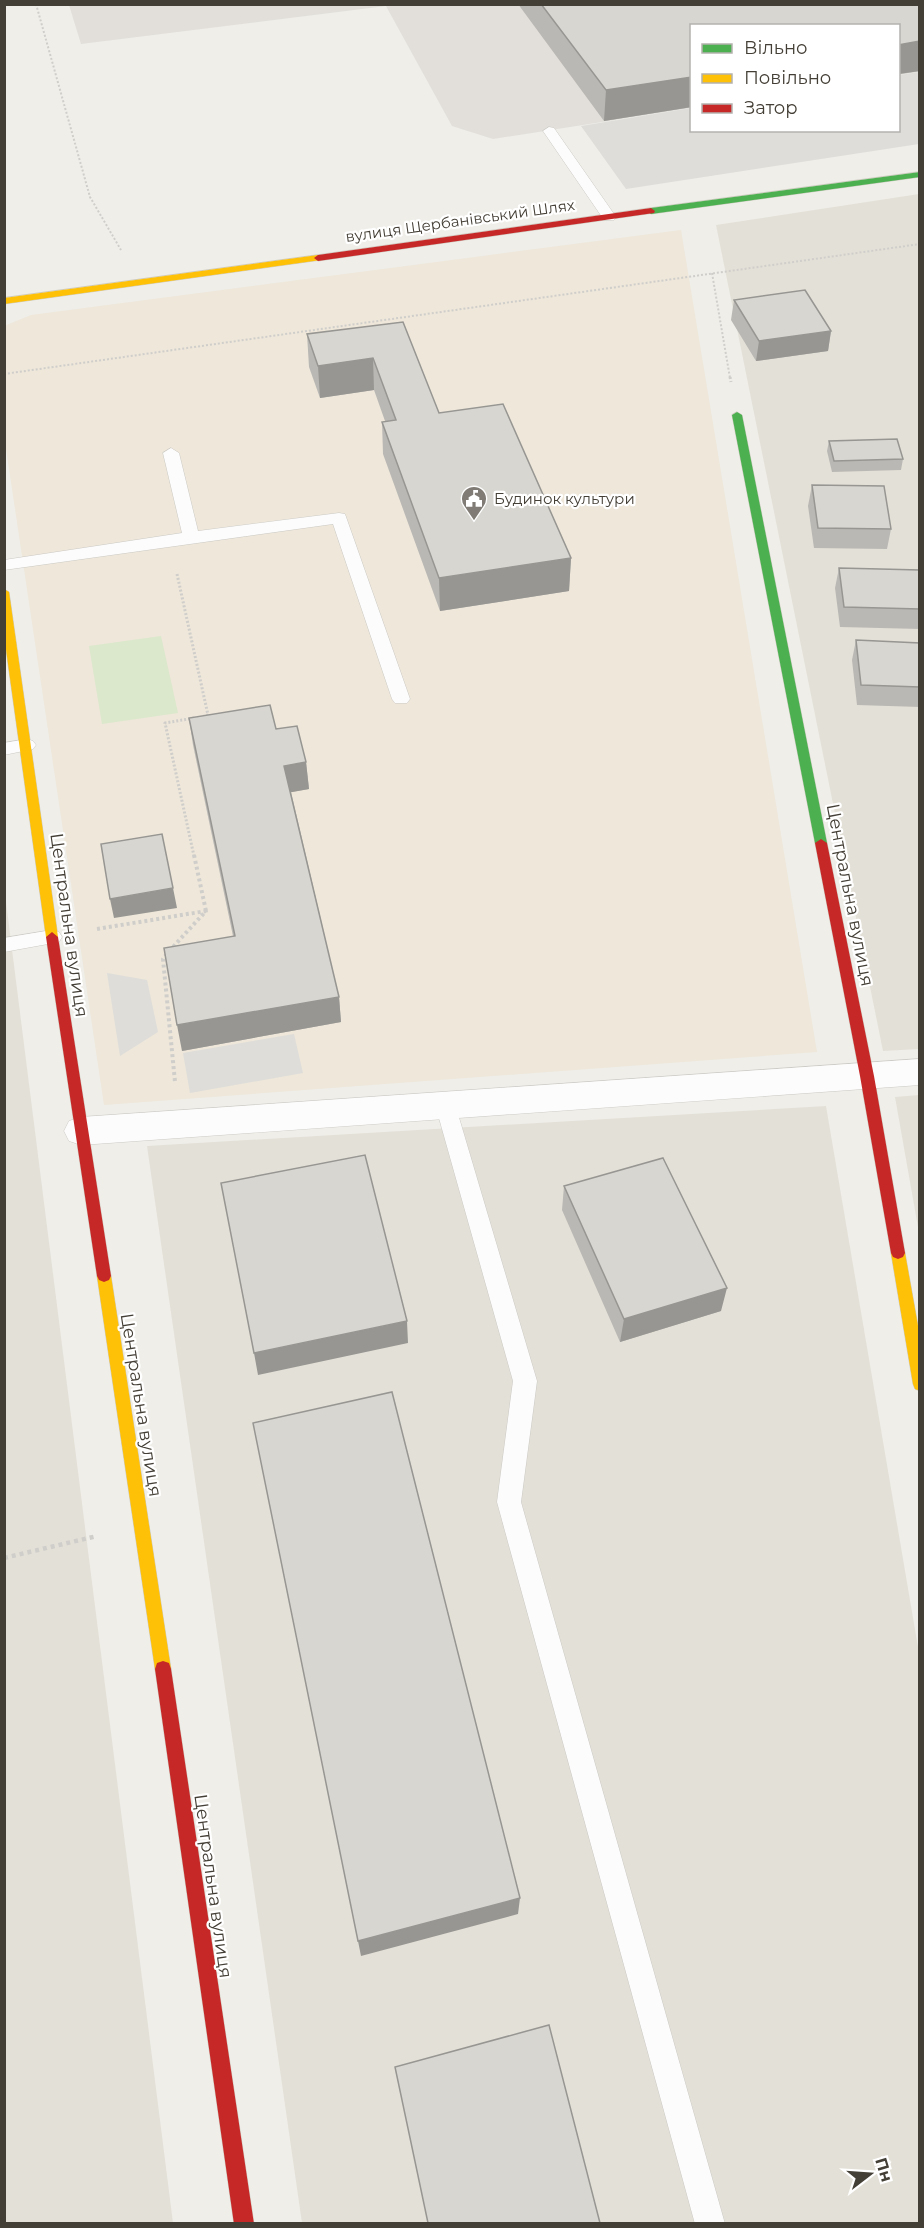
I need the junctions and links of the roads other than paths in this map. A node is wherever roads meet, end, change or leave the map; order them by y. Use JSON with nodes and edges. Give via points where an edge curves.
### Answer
{"nodes":[{"id":1,"x":549,"y":131,"type":"dead end"},
{"id":2,"x":920,"y":174,"type":"edge"},
{"id":3,"x":609,"y":217,"type":"junction"},
{"id":4,"x":4,"y":301,"type":"edge"},
{"id":5,"x":737,"y":415,"type":"road end"},
{"id":6,"x":171,"y":453,"type":"dead end"},
{"id":7,"x":191,"y":537,"type":"junction"},
{"id":8,"x":4,"y":566,"type":"edge"},
{"id":9,"x":4,"y":592,"type":"edge"},
{"id":10,"x":401,"y":699,"type":"dead end"},
{"id":11,"x":27,"y":746,"type":"junction"},
{"id":12,"x":4,"y":749,"type":"edge"},
{"id":13,"x":52,"y":937,"type":"junction"},
{"id":14,"x":4,"y":945,"type":"edge"},
{"id":15,"x":920,"y":1072,"type":"edge"},
{"id":16,"x":867,"y":1076,"type":"junction"},
{"id":17,"x":445,"y":1104,"type":"junction"},
{"id":18,"x":81,"y":1131,"type":"junction"},
{"id":19,"x":920,"y":1384,"type":"edge"},
{"id":20,"x":244,"y":2223,"type":"edge"},
{"id":21,"x":710,"y":2223,"type":"edge"}],
"edges":[{"from":1,"to":3,"type":"lane"},
{"from":2,"to":3,"type":"street","name":"вулиця Щербанівський Шлях"},
{"from":3,"to":4,"type":"street","name":"вулиця Щербанівський Шлях"},
{"from":5,"to":16,"type":"street","name":"Центральна вулиця"},
{"from":6,"to":7,"type":"lane"},
{"from":7,"to":8,"type":"lane"},
{"from":7,"to":10,"type":"lane","via":[[339,518]]},
{"from":9,"to":11,"type":"street","name":"Центральна вулиця"},
{"from":11,"to":12,"type":"lane"},
{"from":11,"to":13,"type":"street","name":"Центральна вулиця"},
{"from":13,"to":14,"type":"lane"},
{"from":13,"to":18,"type":"street","name":"Центральна вулиця"},
{"from":15,"to":16,"type":"street"},
{"from":16,"to":17,"type":"street"},
{"from":16,"to":19,"type":"street","name":"Центральна вулиця"},
{"from":17,"to":18,"type":"street"},
{"from":17,"to":21,"type":"lane","via":[[525,1381],[509,1502]]},
{"from":18,"to":20,"type":"street","name":"Центральна вулиця"}]}
